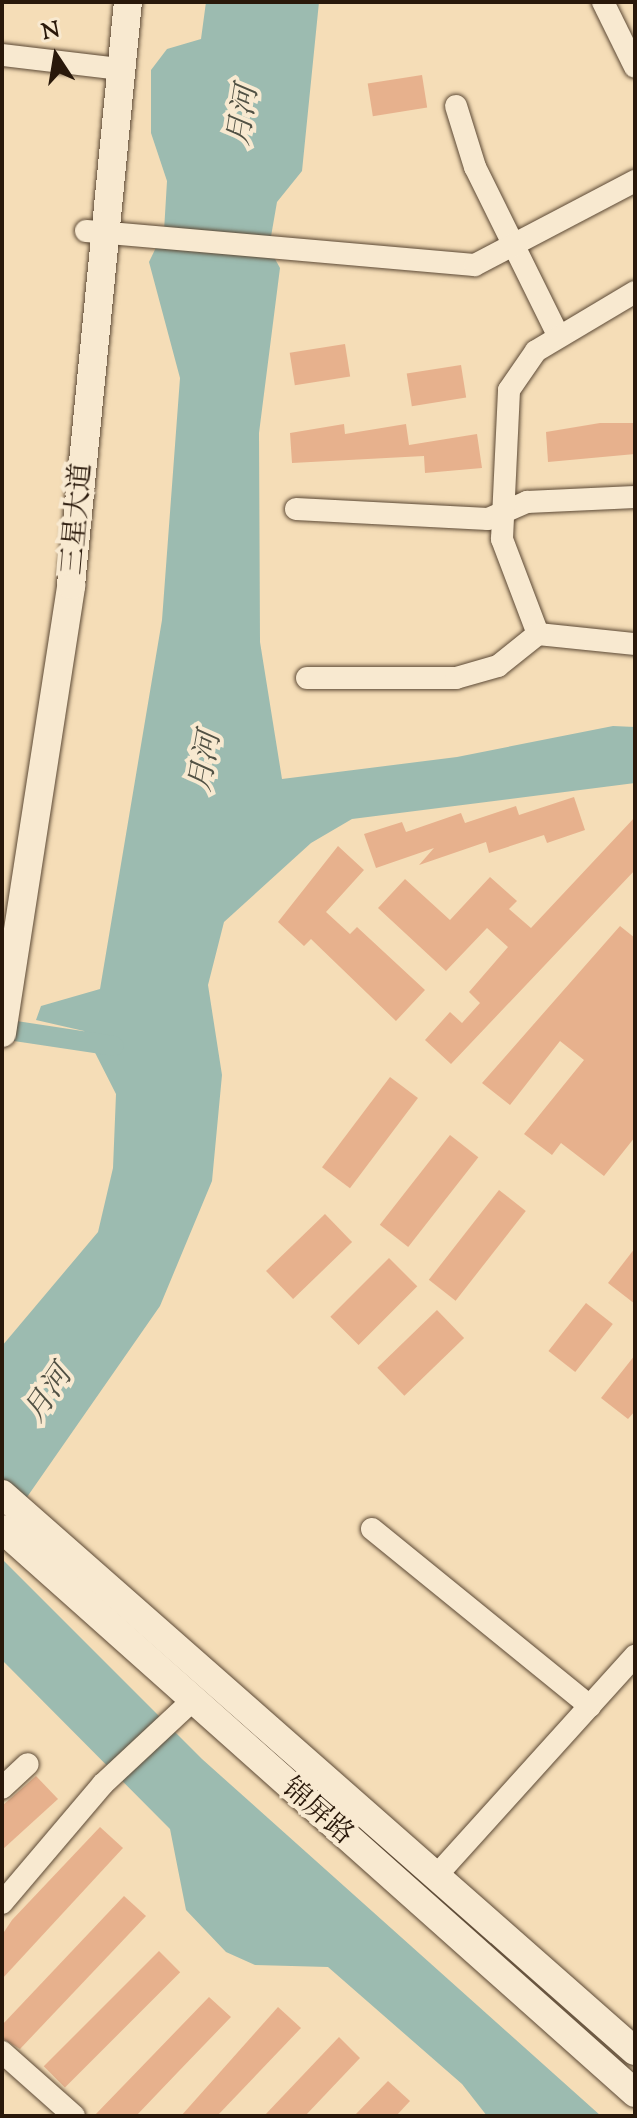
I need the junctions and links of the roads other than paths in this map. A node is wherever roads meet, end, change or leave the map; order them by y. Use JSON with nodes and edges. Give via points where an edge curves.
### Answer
{"nodes":[{"id":1,"x":109,"y":2,"type":"edge"},
{"id":2,"x":128,"y":2,"type":"edge"},
{"id":3,"x":603,"y":2,"type":"edge"},
{"id":4,"x":2,"y":55,"type":"edge"},
{"id":5,"x":635,"y":67,"type":"edge"},
{"id":6,"x":111,"y":68,"type":"junction"},
{"id":7,"x":456,"y":106,"type":"dead end"},
{"id":8,"x":635,"y":181,"type":"edge"},
{"id":9,"x":95,"y":232,"type":"junction"},
{"id":10,"x":514,"y":248,"type":"junction"},
{"id":11,"x":635,"y":292,"type":"edge"},
{"id":12,"x":558,"y":335,"type":"junction"},
{"id":13,"x":635,"y":497,"type":"edge"},
{"id":14,"x":296,"y":509,"type":"dead end"},
{"id":15,"x":502,"y":513,"type":"junction"},
{"id":16,"x":538,"y":634,"type":"junction"},
{"id":17,"x":635,"y":644,"type":"edge"},
{"id":18,"x":307,"y":678,"type":"dead end"},
{"id":19,"x":2,"y":915,"type":"edge"},
{"id":20,"x":3,"y":1027,"type":"edge"},
{"id":21,"x":2,"y":1494,"type":"edge"},
{"id":22,"x":372,"y":1529,"type":"dead end"},
{"id":23,"x":20,"y":1534,"type":"edge"},
{"id":24,"x":635,"y":1656,"type":"edge"},
{"id":25,"x":192,"y":1701,"type":"junction"},
{"id":26,"x":590,"y":1706,"type":"junction"},
{"id":27,"x":28,"y":1764,"type":"dead end"},
{"id":28,"x":2,"y":1788,"type":"edge"},
{"id":29,"x":436,"y":1876,"type":"junction"},
{"id":30,"x":2,"y":1903,"type":"edge"},
{"id":31,"x":635,"y":2051,"type":"edge"},
{"id":32,"x":2,"y":2052,"type":"edge"},
{"id":33,"x":635,"y":2093,"type":"edge"},
{"id":34,"x":74,"y":2116,"type":"edge"}],
"edges":[{"from":1,"to":6,"type":"street","name":"三星大道"},
{"from":2,"to":6,"type":"street","name":"三星大道"},
{"from":3,"to":5,"type":"street"},
{"from":4,"to":6,"type":"street"},
{"from":6,"to":9,"type":"street","name":"三星大道"},
{"from":7,"to":10,"type":"street","via":[[475,167]]},
{"from":8,"to":10,"type":"street"},
{"from":9,"to":10,"type":"street","via":[[452,266]]},
{"from":9,"to":19,"type":"street","name":"三星大道","via":[[54,583]]},
{"from":9,"to":20,"type":"street","name":"三星大道","via":[[71,585]]},
{"from":10,"to":12,"type":"street"},
{"from":11,"to":12,"type":"street"},
{"from":12,"to":15,"type":"street","via":[[520,367],[509,390]]},
{"from":13,"to":15,"type":"street","via":[[527,502]]},
{"from":14,"to":15,"type":"street","via":[[488,519]]},
{"from":15,"to":16,"type":"street","via":[[510,572]]},
{"from":16,"to":17,"type":"street"},
{"from":16,"to":18,"type":"street","via":[[498,666],[456,678]]},
{"from":21,"to":23,"type":"street","name":"锦屏路"},
{"from":22,"to":26,"type":"street"},
{"from":23,"to":25,"type":"street","name":"锦屏路"},
{"from":23,"to":29,"type":"street","name":"锦屏路"},
{"from":24,"to":26,"type":"street"},
{"from":25,"to":30,"type":"street","via":[[103,1784]]},
{"from":25,"to":33,"type":"street","name":"锦屏路"},
{"from":26,"to":29,"type":"street"},
{"from":27,"to":28,"type":"street"},
{"from":29,"to":31,"type":"street","name":"锦屏路"},
{"from":32,"to":34,"type":"street"}]}
